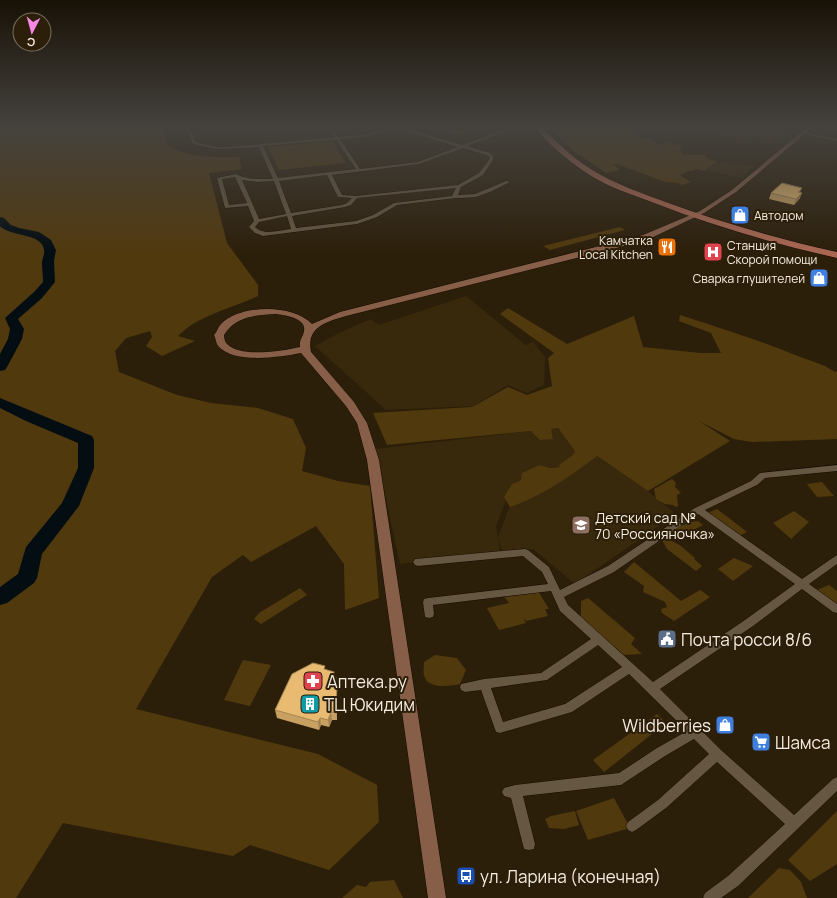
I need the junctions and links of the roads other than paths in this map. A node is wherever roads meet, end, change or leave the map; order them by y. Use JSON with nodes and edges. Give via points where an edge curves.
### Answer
{"nodes":[{"id":1,"x":272,"y":170,"type":"edge"},
{"id":2,"x":367,"y":170,"type":"edge"},
{"id":3,"x":484,"y":170,"type":"edge"},
{"id":4,"x":588,"y":170,"type":"edge"},
{"id":5,"x":760,"y":170,"type":"edge"},
{"id":6,"x":359,"y":171,"type":"joint"},
{"id":7,"x":329,"y":174,"type":"junction"},
{"id":8,"x":239,"y":178,"type":"junction"},
{"id":9,"x":276,"y":180,"type":"junction"},
{"id":10,"x":508,"y":182,"type":"dead end"},
{"id":11,"x":459,"y":186,"type":"junction"},
{"id":12,"x":455,"y":196,"type":"junction"},
{"id":13,"x":356,"y":197,"type":"junction"},
{"id":14,"x":250,"y":204,"type":"junction"},
{"id":15,"x":288,"y":213,"type":"junction"},
{"id":16,"x":695,"y":215,"type":"junction"},
{"id":17,"x":257,"y":222,"type":"junction"},
{"id":18,"x":294,"y":230,"type":"junction"},
{"id":19,"x":837,"y":255,"type":"edge"},
{"id":20,"x":308,"y":331,"type":"junction"},
{"id":21,"x":305,"y":349,"type":"junction"},
{"id":22,"x":837,"y":468,"type":"edge"},
{"id":23,"x":698,"y":510,"type":"junction"},
{"id":24,"x":837,"y":559,"type":"edge"},
{"id":25,"x":418,"y":562,"type":"dead end"},
{"id":26,"x":802,"y":585,"type":"junction"},
{"id":27,"x":556,"y":591,"type":"junction"},
{"id":28,"x":837,"y":609,"type":"edge"},
{"id":29,"x":429,"y":614,"type":"dead end"},
{"id":30,"x":598,"y":640,"type":"junction"},
{"id":31,"x":629,"y":668,"type":"junction"},
{"id":32,"x":484,"y":684,"type":"junction"},
{"id":33,"x":465,"y":687,"type":"dead end"},
{"id":34,"x":652,"y":688,"type":"junction"},
{"id":35,"x":696,"y":732,"type":"junction"},
{"id":36,"x":717,"y":754,"type":"junction"},
{"id":37,"x":837,"y":783,"type":"edge"},
{"id":38,"x":793,"y":823,"type":"junction"},
{"id":39,"x":632,"y":826,"type":"dead end"},
{"id":40,"x":529,"y":844,"type":"dead end"},
{"id":41,"x":437,"y":898,"type":"edge"},
{"id":42,"x":710,"y":898,"type":"edge"}],
"edges":[{"from":1,"to":9,"type":"street"},
{"from":2,"to":6,"type":"street"},
{"from":3,"to":11,"type":"street"},
{"from":4,"to":16,"type":"main road","via":[[633,192]]},
{"from":5,"to":16,"type":"main road","via":[[734,191]]},
{"from":6,"to":7,"type":"street"},
{"from":7,"to":9,"type":"street"},
{"from":7,"to":13,"type":"street","via":[[340,196]]},
{"from":8,"to":9,"type":"street","via":[[257,181]]},
{"from":8,"to":14,"type":"street"},
{"from":8,"to":14,"type":"street","via":[[219,178],[227,207]]},
{"from":9,"to":15,"type":"street"},
{"from":10,"to":12,"type":"street","via":[[479,195],[465,198]]},
{"from":11,"to":12,"type":"street"},
{"from":11,"to":13,"type":"street"},
{"from":12,"to":18,"type":"street","via":[[396,204],[375,216],[357,222]]},
{"from":13,"to":15,"type":"street","via":[[343,206]]},
{"from":14,"to":17,"type":"street"},
{"from":15,"to":17,"type":"street"},
{"from":15,"to":18,"type":"street"},
{"from":16,"to":19,"type":"main road","via":[[780,242]]},
{"from":16,"to":20,"type":"main road","via":[[646,237],[344,314]]},
{"from":17,"to":18,"type":"street","via":[[252,227],[263,234]]},
{"from":20,"to":21,"type":"main road","via":[[304,340]]},
{"from":20,"to":21,"type":"main road","via":[[308,325],[302,318],[270,312],[247,314],[232,320],[223,327],[219,335],[221,344],[226,348],[245,354],[276,354]]},
{"from":21,"to":41,"type":"main road","via":[[350,404],[362,424],[373,460]]},
{"from":22,"to":23,"type":"street","via":[[763,475]]},
{"from":23,"to":26,"type":"street"},
{"from":23,"to":27,"type":"street","via":[[611,569]]},
{"from":24,"to":26,"type":"street"},
{"from":25,"to":27,"type":"street","via":[[525,552],[546,570]]},
{"from":26,"to":28,"type":"street"},
{"from":26,"to":34,"type":"street"},
{"from":27,"to":29,"type":"street","via":[[428,602]]},
{"from":27,"to":30,"type":"street","via":[[564,608]]},
{"from":30,"to":31,"type":"street"},
{"from":30,"to":32,"type":"street","via":[[543,677]]},
{"from":31,"to":32,"type":"street","via":[[568,708],[500,728]]},
{"from":31,"to":34,"type":"street"},
{"from":32,"to":33,"type":"street"},
{"from":34,"to":35,"type":"street"},
{"from":35,"to":36,"type":"street"},
{"from":35,"to":40,"type":"street","via":[[620,779],[512,791]]},
{"from":36,"to":38,"type":"street"},
{"from":36,"to":39,"type":"street","via":[[662,804]]},
{"from":37,"to":38,"type":"street"},
{"from":38,"to":42,"type":"street","via":[[733,881]]}]}
